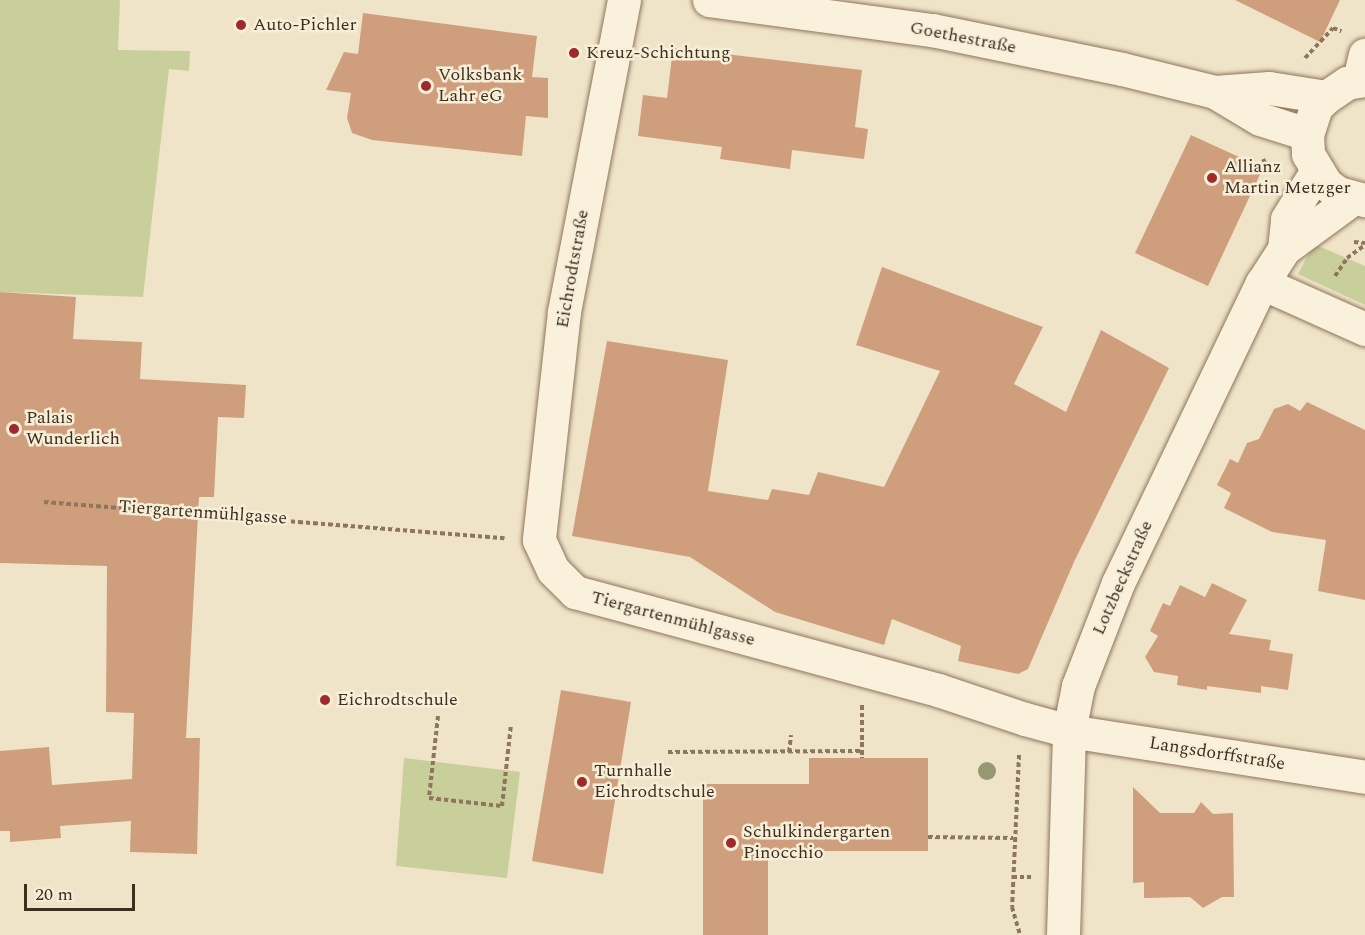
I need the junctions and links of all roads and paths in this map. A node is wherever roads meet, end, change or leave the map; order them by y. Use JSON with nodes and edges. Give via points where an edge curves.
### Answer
{"nodes":[{"id":1,"x":624,"y":0,"type":"edge"},
{"id":2,"x":709,"y":0,"type":"edge"},
{"id":3,"x":1363,"y":72,"type":"edge"},
{"id":4,"x":1215,"y":92,"type":"junction"},
{"id":5,"x":1326,"y":96,"type":"junction"},
{"id":6,"x":1307,"y":134,"type":"junction"},
{"id":7,"x":1316,"y":172,"type":"junction"},
{"id":8,"x":1359,"y":200,"type":"edge"},
{"id":9,"x":1365,"y":245,"type":"edge"},
{"id":10,"x":1284,"y":249,"type":"junction"},
{"id":11,"x":1262,"y":283,"type":"junction"},
{"id":12,"x":1314,"y":306,"type":"junction"},
{"id":13,"x":1365,"y":329,"type":"edge"},
{"id":14,"x":44,"y":502,"type":"dead end"},
{"id":15,"x":539,"y":540,"type":"junction"},
{"id":16,"x":862,"y":698,"type":"dead end"},
{"id":17,"x":438,"y":716,"type":"dead end"},
{"id":18,"x":1025,"y":719,"type":"junction"},
{"id":19,"x":511,"y":724,"type":"dead end"},
{"id":20,"x":1069,"y":730,"type":"junction"},
{"id":21,"x":791,"y":735,"type":"dead end"},
{"id":22,"x":862,"y":751,"type":"junction"},
{"id":23,"x":668,"y":752,"type":"dead end"},
{"id":24,"x":789,"y":752,"type":"junction"},
{"id":25,"x":862,"y":758,"type":"dead end"},
{"id":26,"x":1365,"y":777,"type":"edge"},
{"id":27,"x":928,"y":837,"type":"dead end"},
{"id":28,"x":1013,"y":838,"type":"junction"},
{"id":29,"x":1020,"y":935,"type":"edge"},
{"id":30,"x":1062,"y":935,"type":"edge"}],
"edges":[{"from":1,"to":15,"type":"street","name":"Eichrodtstraße","via":[[564,312]]},
{"from":2,"to":4,"type":"street","name":"Goethestraße","via":[[932,30]]},
{"from":3,"to":5,"type":"street"},
{"from":4,"to":5,"type":"street","name":"Goethestraße","via":[[1269,88]]},
{"from":4,"to":6,"type":"street","name":"Goethestraße","via":[[1260,119]]},
{"from":5,"to":6,"type":"street","via":[[1316,107]]},
{"from":6,"to":7,"type":"street","via":[[1308,154]]},
{"from":7,"to":8,"type":"street","name":"Lotzbeckstraße","via":[[1326,184]]},
{"from":7,"to":10,"type":"street","name":"Lotzbeckstraße","via":[[1287,219]]},
{"from":8,"to":10,"type":"street","name":"Lotzbeckstraße"},
{"from":9,"to":12,"type":"path","via":[[1347,258]]},
{"from":10,"to":11,"type":"street","name":"Lotzbeckstraße"},
{"from":11,"to":12,"type":"street"},
{"from":11,"to":20,"type":"street","name":"Lotzbeckstraße","via":[[1118,583],[1078,686]]},
{"from":12,"to":13,"type":"street"},
{"from":14,"to":15,"type":"path","name":"Tiergartenmühlgasse"},
{"from":15,"to":18,"type":"street","name":"Tiergartenmühlgasse","via":[[553,570],[575,592],[938,690]]},
{"from":16,"to":22,"type":"path"},
{"from":17,"to":19,"type":"path","via":[[429,798],[502,806]]},
{"from":18,"to":20,"type":"street","name":"Tiergartenmühlgasse"},
{"from":18,"to":28,"type":"path"},
{"from":20,"to":26,"type":"street","name":"Langsdorffstraße"},
{"from":20,"to":30,"type":"street","name":"Lotzbeckstraße"},
{"from":21,"to":24,"type":"path"},
{"from":22,"to":24,"type":"path"},
{"from":22,"to":25,"type":"path"},
{"from":23,"to":24,"type":"path"},
{"from":27,"to":28,"type":"path"},
{"from":28,"to":29,"type":"path","via":[[1012,907]]}]}
